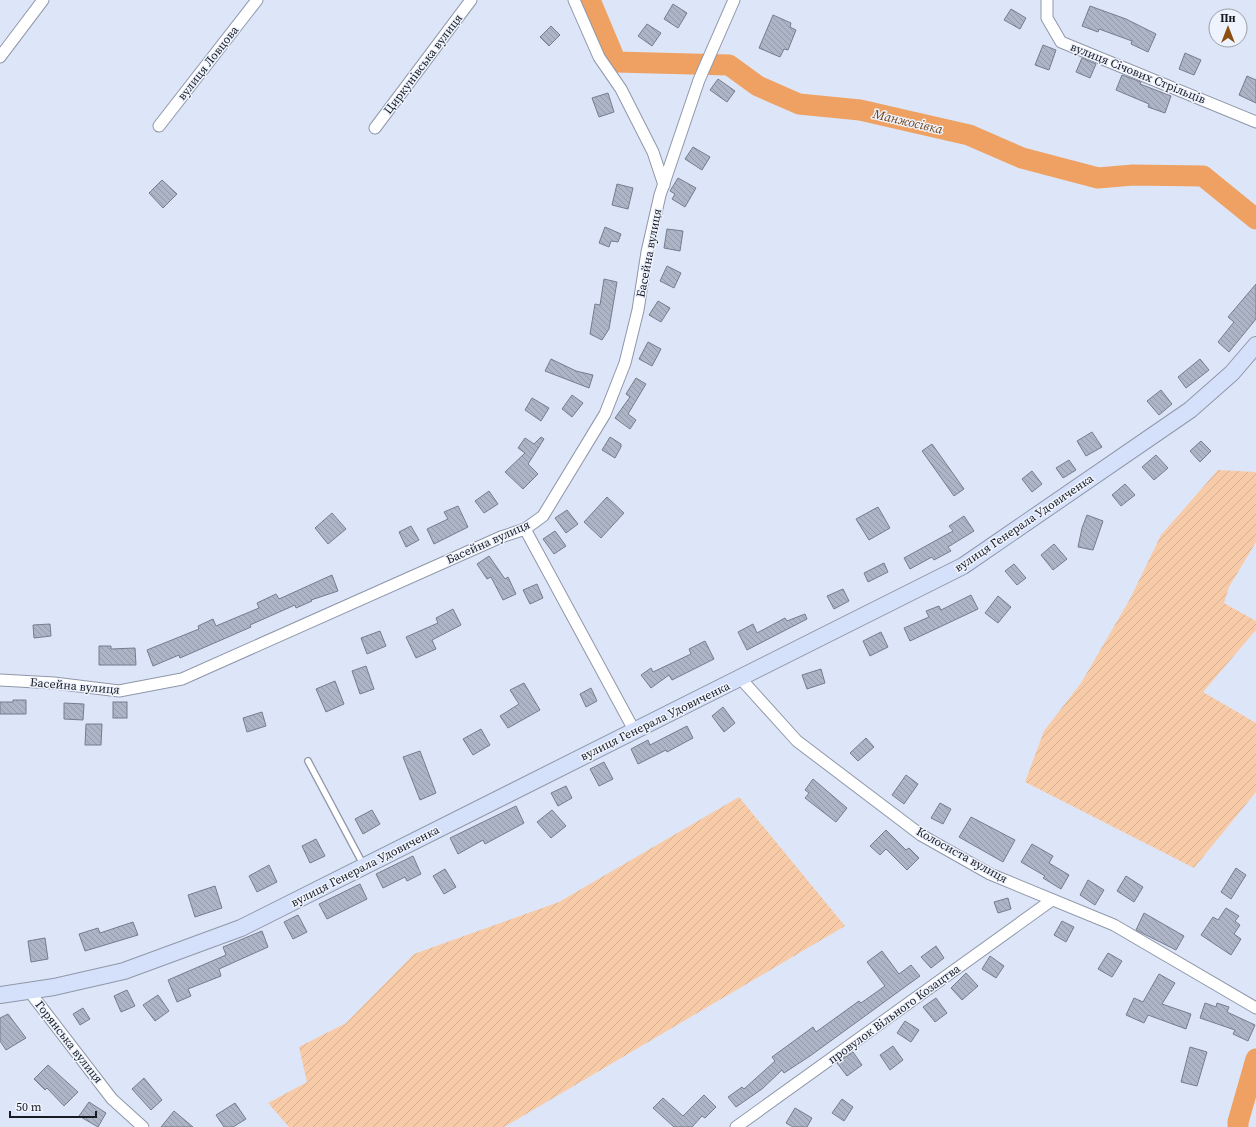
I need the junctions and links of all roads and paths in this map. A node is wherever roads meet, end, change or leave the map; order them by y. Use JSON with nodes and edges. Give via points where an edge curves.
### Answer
{"nodes":[{"id":1,"x":43,"y":0,"type":"edge"},
{"id":2,"x":257,"y":0,"type":"edge"},
{"id":3,"x":471,"y":0,"type":"edge"},
{"id":4,"x":574,"y":0,"type":"edge"},
{"id":5,"x":734,"y":0,"type":"edge"},
{"id":6,"x":1047,"y":0,"type":"edge"},
{"id":7,"x":0,"y":57,"type":"edge"},
{"id":8,"x":1256,"y":122,"type":"edge"},
{"id":9,"x":159,"y":126,"type":"dead end"},
{"id":10,"x":375,"y":128,"type":"dead end"},
{"id":11,"x":664,"y":185,"type":"junction"},
{"id":12,"x":1256,"y":345,"type":"edge"},
{"id":13,"x":525,"y":529,"type":"junction"},
{"id":14,"x":741,"y":679,"type":"junction"},
{"id":15,"x":0,"y":680,"type":"edge"},
{"id":16,"x":634,"y":730,"type":"junction"},
{"id":17,"x":308,"y":761,"type":"dead end"},
{"id":18,"x":364,"y":866,"type":"junction"},
{"id":19,"x":1052,"y":900,"type":"junction"},
{"id":20,"x":29,"y":991,"type":"junction"},
{"id":21,"x":0,"y":995,"type":"edge"},
{"id":22,"x":1256,"y":1008,"type":"edge"},
{"id":23,"x":143,"y":1127,"type":"edge"},
{"id":24,"x":736,"y":1127,"type":"edge"}],
"edges":[{"from":1,"to":7,"type":"street"},
{"from":2,"to":9,"type":"street","name":"вулиця Ловцова"},
{"from":3,"to":10,"type":"street","name":"Циркунівська вулиця"},
{"from":4,"to":11,"type":"street","via":[[599,57],[621,90],[653,152]]},
{"from":5,"to":11,"type":"street","name":"Басейна вулиця","via":[[699,80]]},
{"from":6,"to":8,"type":"street","name":"вулиця Січових Стрільців","via":[[1047,18],[1061,42]]},
{"from":11,"to":13,"type":"street","name":"Басейна вулиця","via":[[647,252],[638,310],[625,363],[605,414],[543,516]]},
{"from":12,"to":14,"type":"main road","name":"вулиця Генерала Удовиченка","via":[[1232,373],[1190,410],[964,566]]},
{"from":13,"to":15,"type":"street","name":"Басейна вулиця","via":[[501,537],[182,679],[119,692],[54,683]]},
{"from":13,"to":16,"type":"street"},
{"from":14,"to":16,"type":"main road","name":"вулиця Генерала Удовиченка"},
{"from":14,"to":19,"type":"street","name":"Колосиста вулиця","via":[[797,741],[921,834],[990,874]]},
{"from":16,"to":18,"type":"main road","name":"вулиця Генерала Удовиченка"},
{"from":17,"to":18,"type":"lane"},
{"from":18,"to":20,"type":"main road","name":"вулиця Генерала Удовиченка","via":[[241,928],[189,948],[124,970]]},
{"from":19,"to":22,"type":"street","name":"Колосиста вулиця","via":[[1114,925]]},
{"from":19,"to":24,"type":"street","name":"провулок Вільного Козацтва"},
{"from":20,"to":21,"type":"main road","name":"вулиця Генерала Удовиченка"},
{"from":20,"to":23,"type":"street","name":"Горянська вулиця","via":[[112,1099]]}]}
